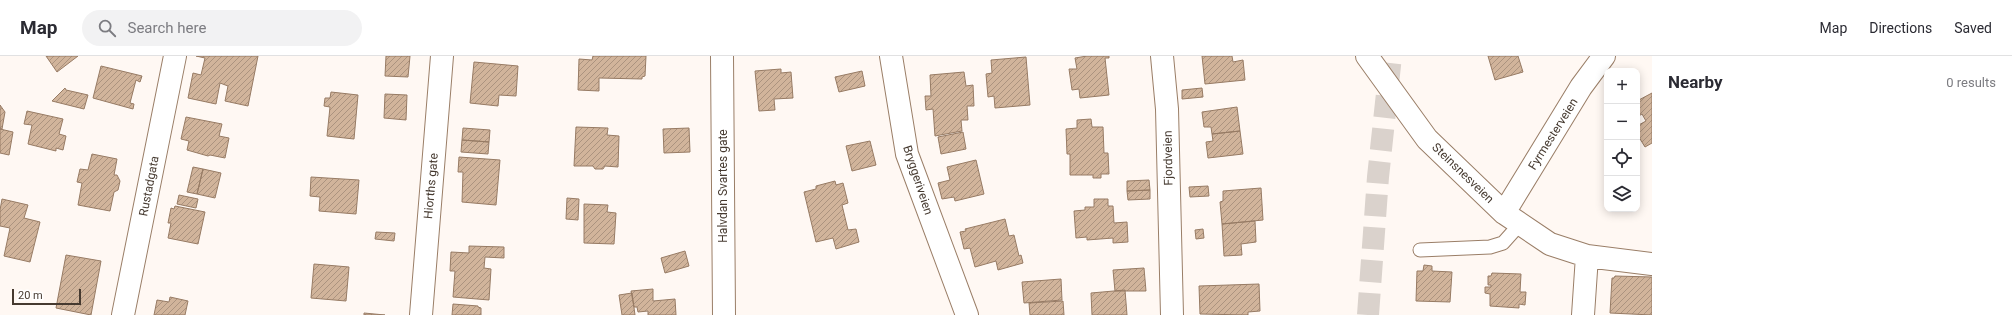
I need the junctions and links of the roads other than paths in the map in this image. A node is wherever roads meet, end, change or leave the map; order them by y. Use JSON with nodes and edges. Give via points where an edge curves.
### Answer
{"nodes":[{"id":1,"x":175,"y":56,"type":"edge"},
{"id":2,"x":442,"y":56,"type":"edge"},
{"id":3,"x":722,"y":56,"type":"edge"},
{"id":4,"x":891,"y":56,"type":"edge"},
{"id":5,"x":1162,"y":56,"type":"edge"},
{"id":6,"x":1367,"y":56,"type":"edge"},
{"id":7,"x":1604,"y":56,"type":"edge"},
{"id":8,"x":1512,"y":218,"type":"junction"},
{"id":9,"x":1420,"y":250,"type":"dead end"},
{"id":10,"x":1587,"y":256,"type":"junction"},
{"id":11,"x":1652,"y":264,"type":"edge"},
{"id":12,"x":963,"y":308,"type":"edge"},
{"id":13,"x":123,"y":315,"type":"edge"},
{"id":14,"x":421,"y":315,"type":"edge"},
{"id":15,"x":724,"y":315,"type":"edge"},
{"id":16,"x":1172,"y":315,"type":"edge"},
{"id":17,"x":1583,"y":315,"type":"edge"}],
"edges":[{"from":1,"to":13,"type":"street","name":"Rustadgata"},
{"from":2,"to":14,"type":"street","name":"Hiorths gate"},
{"from":3,"to":15,"type":"street","name":"Halvdan Svartes gate"},
{"from":4,"to":12,"type":"street","name":"Bryggeriveien","via":[[907,154]]},
{"from":5,"to":16,"type":"street","name":"Fjordveien","via":[[1167,109]]},
{"from":6,"to":8,"type":"street","name":"Steinsnesveien","via":[[1427,139]]},
{"from":7,"to":8,"type":"street","name":"Fyrmesterveien","via":[[1582,87]]},
{"from":8,"to":9,"type":"lane","via":[[1503,243]]},
{"from":8,"to":10,"type":"street","name":"Steinsnesveien","via":[[1550,244]]},
{"from":10,"to":11,"type":"street"},
{"from":10,"to":17,"type":"street"}]}
